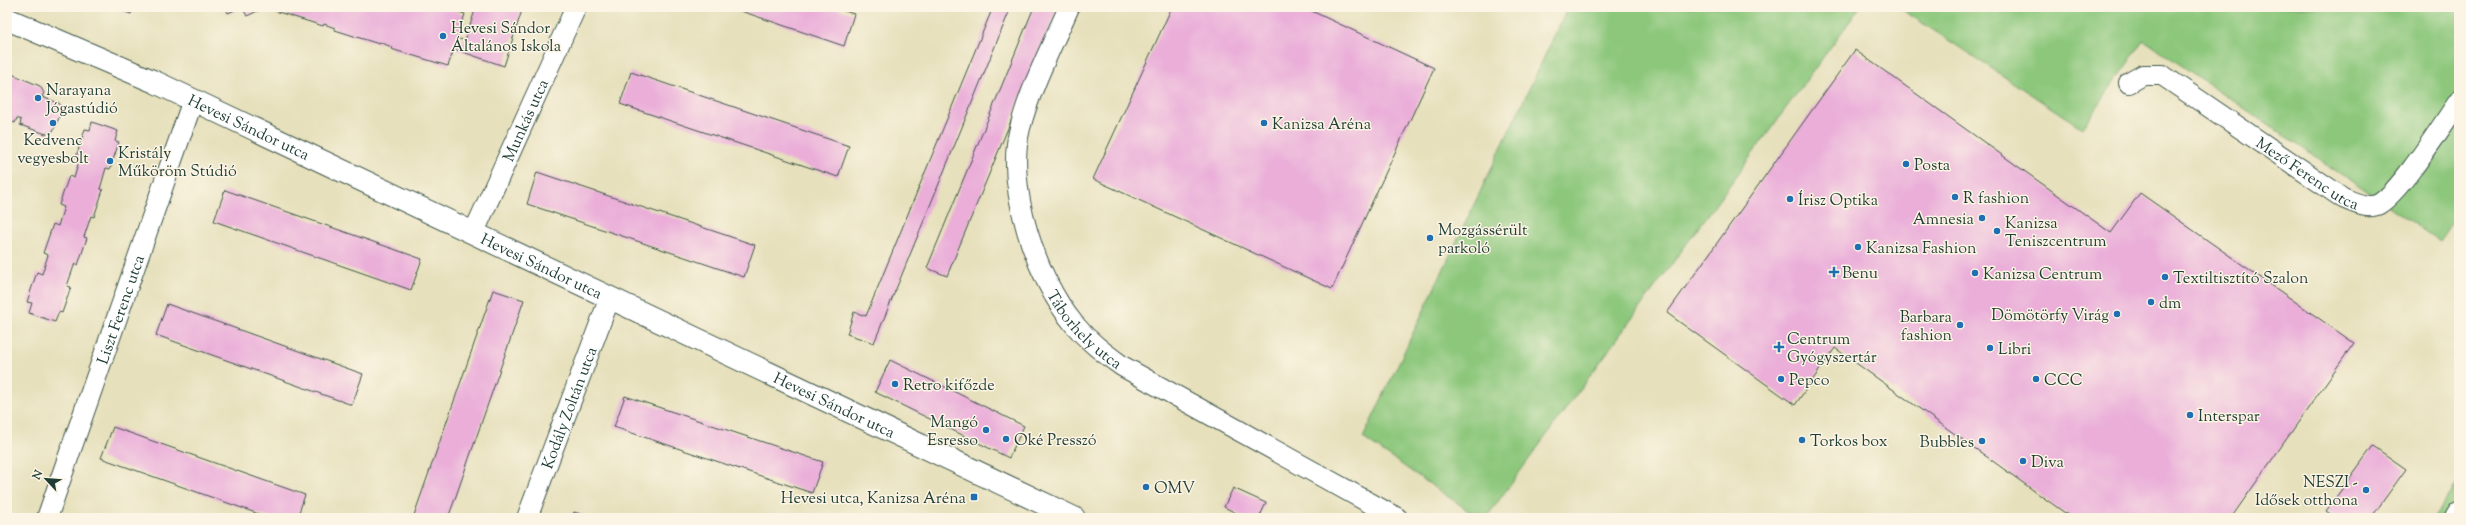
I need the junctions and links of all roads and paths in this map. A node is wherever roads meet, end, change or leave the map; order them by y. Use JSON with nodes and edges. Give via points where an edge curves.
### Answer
{"nodes":[{"id":1,"x":576,"y":7,"type":"edge"},
{"id":2,"x":1069,"y":7,"type":"edge"},
{"id":3,"x":7,"y":19,"type":"edge"},
{"id":4,"x":2129,"y":83,"type":"dead end"},
{"id":5,"x":193,"y":100,"type":"junction"},
{"id":6,"x":2459,"y":101,"type":"edge"},
{"id":7,"x":474,"y":232,"type":"junction"},
{"id":8,"x":610,"y":297,"type":"junction"},
{"id":9,"x":2459,"y":513,"type":"edge"},
{"id":10,"x":1389,"y":515,"type":"edge"},
{"id":11,"x":1072,"y":517,"type":"edge"},
{"id":12,"x":47,"y":518,"type":"edge"},
{"id":13,"x":527,"y":518,"type":"edge"},
{"id":14,"x":2456,"y":518,"type":"edge"}],
"edges":[{"from":1,"to":7,"type":"street","name":"Munkás utca"},
{"from":2,"to":10,"type":"street","name":"Táborhely utca","via":[[1028,104],[1020,129],[1017,154],[1022,208],[1045,280],[1057,301],[1097,348],[1122,366]]},
{"from":3,"to":5,"type":"main road","name":"Hevesi Sándor utca","via":[[95,55]]},
{"from":4,"to":6,"type":"street","name":"Mező Ferenc utca","via":[[2143,75],[2162,75],[2343,198],[2370,206],[2378,204],[2400,182]]},
{"from":5,"to":7,"type":"main road","name":"Hevesi Sándor utca"},
{"from":5,"to":12,"type":"street","name":"Liszt Ferenc utca"},
{"from":7,"to":8,"type":"main road","name":"Hevesi Sándor utca"},
{"from":8,"to":11,"type":"main road","name":"Hevesi Sándor utca"},
{"from":8,"to":13,"type":"street","name":"Kodály Zoltán utca"},
{"from":9,"to":14,"type":"main road"}]}
